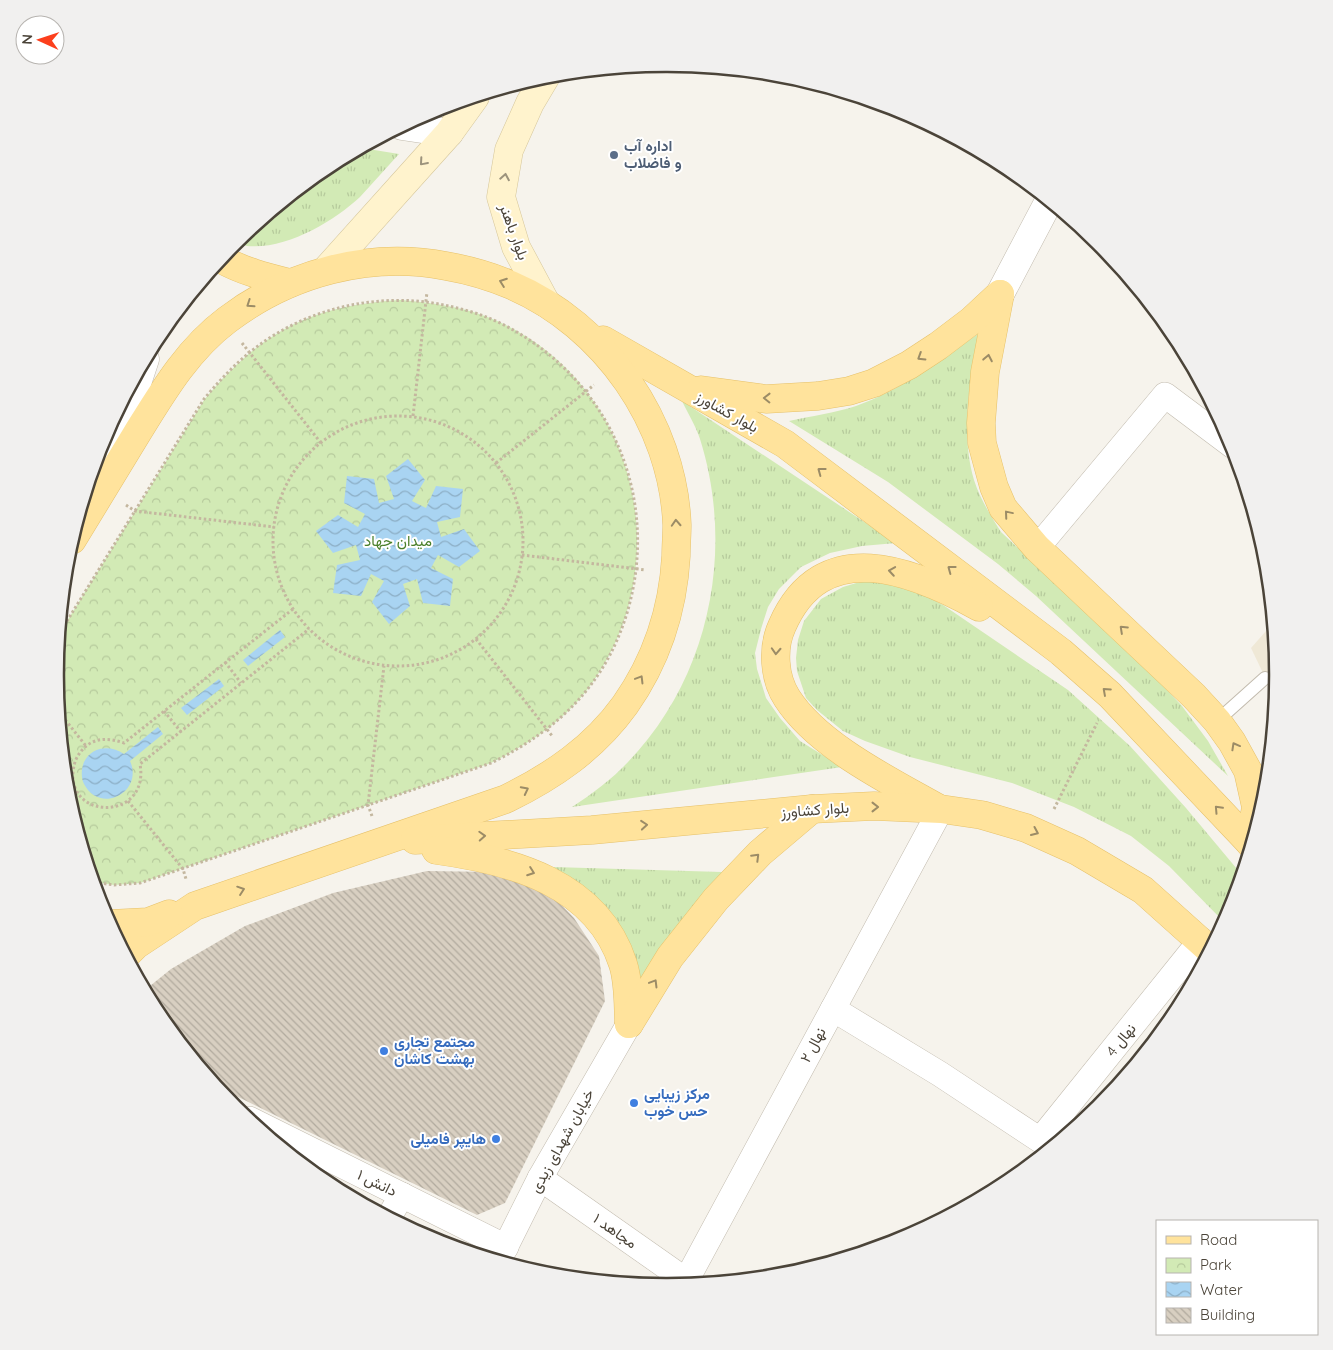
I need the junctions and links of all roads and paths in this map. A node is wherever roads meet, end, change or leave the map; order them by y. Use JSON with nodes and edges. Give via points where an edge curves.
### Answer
{"nodes":[{"id":1,"x":540,"y":86,"type":"edge"},
{"id":2,"x":465,"y":107,"type":"edge"},
{"id":3,"x":414,"y":128,"type":"edge"},
{"id":4,"x":449,"y":133,"type":"junction"},
{"id":5,"x":1046,"y":207,"type":"edge"},
{"id":6,"x":227,"y":263,"type":"edge"},
{"id":7,"x":429,"y":263,"type":"junction"},
{"id":8,"x":326,"y":270,"type":"junction"},
{"id":9,"x":290,"y":283,"type":"junction"},
{"id":10,"x":1000,"y":294,"type":"junction"},
{"id":11,"x":426,"y":302,"type":"junction"},
{"id":12,"x":546,"y":303,"type":"junction"},
{"id":13,"x":225,"y":322,"type":"junction"},
{"id":14,"x":577,"y":326,"type":"junction"},
{"id":15,"x":249,"y":352,"type":"junction"},
{"id":16,"x":616,"y":367,"type":"junction"},
{"id":17,"x":684,"y":388,"type":"junction"},
{"id":18,"x":586,"y":391,"type":"junction"},
{"id":19,"x":133,"y":395,"type":"edge"},
{"id":20,"x":413,"y":416,"type":"junction"},
{"id":21,"x":1219,"y":436,"type":"edge"},
{"id":22,"x":321,"y":442,"type":"junction"},
{"id":23,"x":496,"y":463,"type":"junction"},
{"id":24,"x":102,"y":490,"type":"junction"},
{"id":25,"x":135,"y":511,"type":"junction"},
{"id":26,"x":84,"y":521,"type":"edge"},
{"id":27,"x":274,"y":527,"type":"junction"},
{"id":28,"x":1037,"y":548,"type":"junction"},
{"id":29,"x":522,"y":555,"type":"junction"},
{"id":30,"x":636,"y":568,"type":"junction"},
{"id":31,"x":675,"y":574,"type":"junction"},
{"id":32,"x":293,"y":608,"type":"junction"},
{"id":33,"x":66,"y":622,"type":"edge"},
{"id":34,"x":309,"y":629,"type":"junction"},
{"id":35,"x":476,"y":639,"type":"junction"},
{"id":36,"x":1061,"y":652,"type":"junction"},
{"id":37,"x":225,"y":662,"type":"junction"},
{"id":38,"x":384,"y":666,"type":"junction"},
{"id":39,"x":1265,"y":678,"type":"dead end"},
{"id":40,"x":242,"y":683,"type":"junction"},
{"id":41,"x":1110,"y":695,"type":"junction"},
{"id":42,"x":164,"y":711,"type":"junction"},
{"id":43,"x":66,"y":720,"type":"edge"},
{"id":44,"x":1217,"y":721,"type":"junction"},
{"id":45,"x":548,"y":730,"type":"junction"},
{"id":46,"x":181,"y":732,"type":"junction"},
{"id":47,"x":86,"y":746,"type":"junction"},
{"id":48,"x":572,"y":760,"type":"junction"},
{"id":49,"x":128,"y":801,"type":"junction"},
{"id":50,"x":1255,"y":804,"type":"edge"},
{"id":51,"x":368,"y":805,"type":"junction"},
{"id":52,"x":812,"y":809,"type":"junction"},
{"id":53,"x":941,"y":809,"type":"junction"},
{"id":54,"x":1042,"y":835,"type":"junction"},
{"id":55,"x":1247,"y":838,"type":"edge"},
{"id":56,"x":381,"y":842,"type":"junction"},
{"id":57,"x":183,"y":868,"type":"junction"},
{"id":58,"x":101,"y":883,"type":"edge"},
{"id":59,"x":195,"y":906,"type":"junction"},
{"id":60,"x":118,"y":924,"type":"edge"},
{"id":61,"x":1205,"y":945,"type":"edge"},
{"id":62,"x":131,"y":950,"type":"edge"},
{"id":63,"x":833,"y":1009,"type":"junction"},
{"id":64,"x":629,"y":1024,"type":"junction"},
{"id":65,"x":272,"y":1130,"type":"edge"},
{"id":66,"x":540,"y":1178,"type":"junction"},
{"id":67,"x":402,"y":1195,"type":"junction"},
{"id":68,"x":392,"y":1212,"type":"edge"},
{"id":69,"x":502,"y":1254,"type":"edge"},
{"id":70,"x":680,"y":1277,"type":"edge"},
{"id":71,"x":691,"y":1277,"type":"edge"}],
"edges":[{"from":12,"to":1,"type":"main road","name":"بلوار باهنر","one_way":true,"via":[[516,247],[501,197],[510,150]]},
{"from":2,"to":4,"type":"main road"},
{"from":3,"to":4,"type":"street"},
{"from":4,"to":8,"type":"main road","one_way":true},
{"from":5,"to":10,"type":"street"},
{"from":6,"to":9,"type":"main road"},
{"from":7,"to":8,"type":"main road","via":[[402,260]]},
{"from":7,"to":11,"type":"path"},
{"from":12,"to":7,"type":"main road","one_way":true,"via":[[477,272]]},
{"from":8,"to":9,"type":"main road"},
{"from":9,"to":13,"type":"main road","one_way":true,"via":[[256,300]]},
{"from":10,"to":17,"type":"main road","one_way":true,"via":[[972,321],[909,365],[874,383],[849,391],[766,399]]},
{"from":28,"to":10,"type":"main road","one_way":true,"via":[[1003,508],[982,443],[985,372]]},
{"from":11,"to":15,"type":"path","via":[[368,302],[336,308],[276,333]]},
{"from":11,"to":18,"type":"path","via":[[466,310],[526,336],[576,378]]},
{"from":11,"to":20,"type":"path"},
{"from":12,"to":14,"type":"main road"},
{"from":13,"to":15,"type":"path"},
{"from":13,"to":24,"type":"main road","via":[[197,347],[172,377]]},
{"from":14,"to":16,"type":"main road"},
{"from":14,"to":17,"type":"main road","name":"بلوار کشاورز"},
{"from":15,"to":22,"type":"path"},
{"from":15,"to":25,"type":"path","via":[[204,400]]},
{"from":16,"to":18,"type":"path"},
{"from":31,"to":16,"type":"main road","one_way":true,"via":[[677,525],[672,487],[662,450],[647,415]]},
{"from":36,"to":17,"type":"main road","name":"بلوار کشاورز","one_way":true,"via":[[785,444]]},
{"from":18,"to":23,"type":"path"},
{"from":18,"to":30,"type":"path","via":[[613,433],[626,463],[638,528]]},
{"from":19,"to":24,"type":"street"},
{"from":20,"to":22,"type":"path","via":[[364,420]]},
{"from":20,"to":23,"type":"path","via":[[459,431],[480,445]]},
{"from":21,"to":28,"type":"street","via":[[1165,395]]},
{"from":22,"to":27,"type":"path","via":[[289,480],[279,503]]},
{"from":23,"to":29,"type":"path","via":[[510,483],[519,506]]},
{"from":24,"to":25,"type":"path"},
{"from":24,"to":26,"type":"main road"},
{"from":25,"to":27,"type":"path"},
{"from":25,"to":33,"type":"path"},
{"from":27,"to":32,"type":"path","via":[[276,569]]},
{"from":44,"to":28,"type":"main road","one_way":true},
{"from":29,"to":30,"type":"path"},
{"from":29,"to":35,"type":"path","via":[[508,602]]},
{"from":30,"to":31,"type":"path"},
{"from":30,"to":45,"type":"path","via":[[624,624],[610,654],[572,708]]},
{"from":48,"to":31,"type":"main road","one_way":true,"via":[[600,735],[644,673],[660,638]]},
{"from":32,"to":34,"type":"path"},
{"from":32,"to":37,"type":"path"},
{"from":34,"to":38,"type":"path","via":[[343,654]]},
{"from":34,"to":40,"type":"path"},
{"from":35,"to":38,"type":"path","via":[[456,653],[432,662]]},
{"from":35,"to":45,"type":"path"},
{"from":41,"to":36,"type":"main road","name":"بلوار کشاورز","one_way":true},
{"from":36,"to":53,"type":"main road","one_way":true,"via":[[951,591],[895,570],[850,568],[817,579],[797,598],[777,637],[776,660],[787,698],[811,726],[840,749]]},
{"from":37,"to":40,"type":"path"},
{"from":37,"to":42,"type":"path"},
{"from":38,"to":51,"type":"path"},
{"from":39,"to":44,"type":"lane"},
{"from":40,"to":46,"type":"path"},
{"from":41,"to":54,"type":"path"},
{"from":55,"to":41,"type":"main road","name":"بلوار کشاورز","one_way":true},
{"from":42,"to":46,"type":"path"},
{"from":42,"to":47,"type":"path","via":[[124,743],[106,739]]},
{"from":43,"to":47,"type":"path"},
{"from":50,"to":44,"type":"main road","one_way":true,"via":[[1248,771]]},
{"from":45,"to":48,"type":"path"},
{"from":45,"to":51,"type":"path","via":[[491,763]]},
{"from":46,"to":49,"type":"path","via":[[140,764],[140,783]]},
{"from":47,"to":49,"type":"path","via":[[74,764],[73,775],[80,795],[93,804],[109,808]]},
{"from":56,"to":48,"type":"main road","one_way":true,"via":[[506,799],[540,782]]},
{"from":49,"to":57,"type":"path"},
{"from":51,"to":56,"type":"path"},
{"from":51,"to":57,"type":"path"},
{"from":52,"to":53,"type":"main road","name":"بلوار کشاورز","one_way":true,"via":[[874,806]]},
{"from":56,"to":52,"type":"main road","name":"بلوار کشاورز","one_way":true,"via":[[592,830]]},
{"from":64,"to":52,"type":"main road","one_way":true,"via":[[670,957],[716,899],[760,853]]},
{"from":53,"to":54,"type":"main road","name":"بلوار کشاورز","one_way":true,"via":[[982,815]]},
{"from":53,"to":63,"type":"street","name":"نهال ۲"},
{"from":54,"to":61,"type":"main road","name":"بلوار کشاورز","via":[[1077,851],[1143,890]]},
{"from":59,"to":56,"type":"main road","one_way":true},
{"from":56,"to":64,"type":"main road","one_way":true,"via":[[454,852],[510,865],[554,882],[575,896],[613,938],[624,965]]},
{"from":57,"to":58,"type":"path","via":[[140,883]]},
{"from":57,"to":59,"type":"path"},
{"from":59,"to":60,"type":"main road","via":[[148,922]]},
{"from":59,"to":62,"type":"main road"},
{"from":61,"to":63,"type":"street","name":"نهال 4","via":[[1040,1140]]},
{"from":63,"to":71,"type":"street","name":"نهال ۲"},
{"from":64,"to":66,"type":"street","name":"خیابان شهدای زیدی"},
{"from":65,"to":67,"type":"street","name":"دانش ۱"},
{"from":66,"to":69,"type":"street","name":"خیابان شهدای زیدی"},
{"from":66,"to":70,"type":"street","name":"مجاهد ۱"},
{"from":67,"to":68,"type":"street"},
{"from":67,"to":69,"type":"street","name":"دانش ۱"}]}
